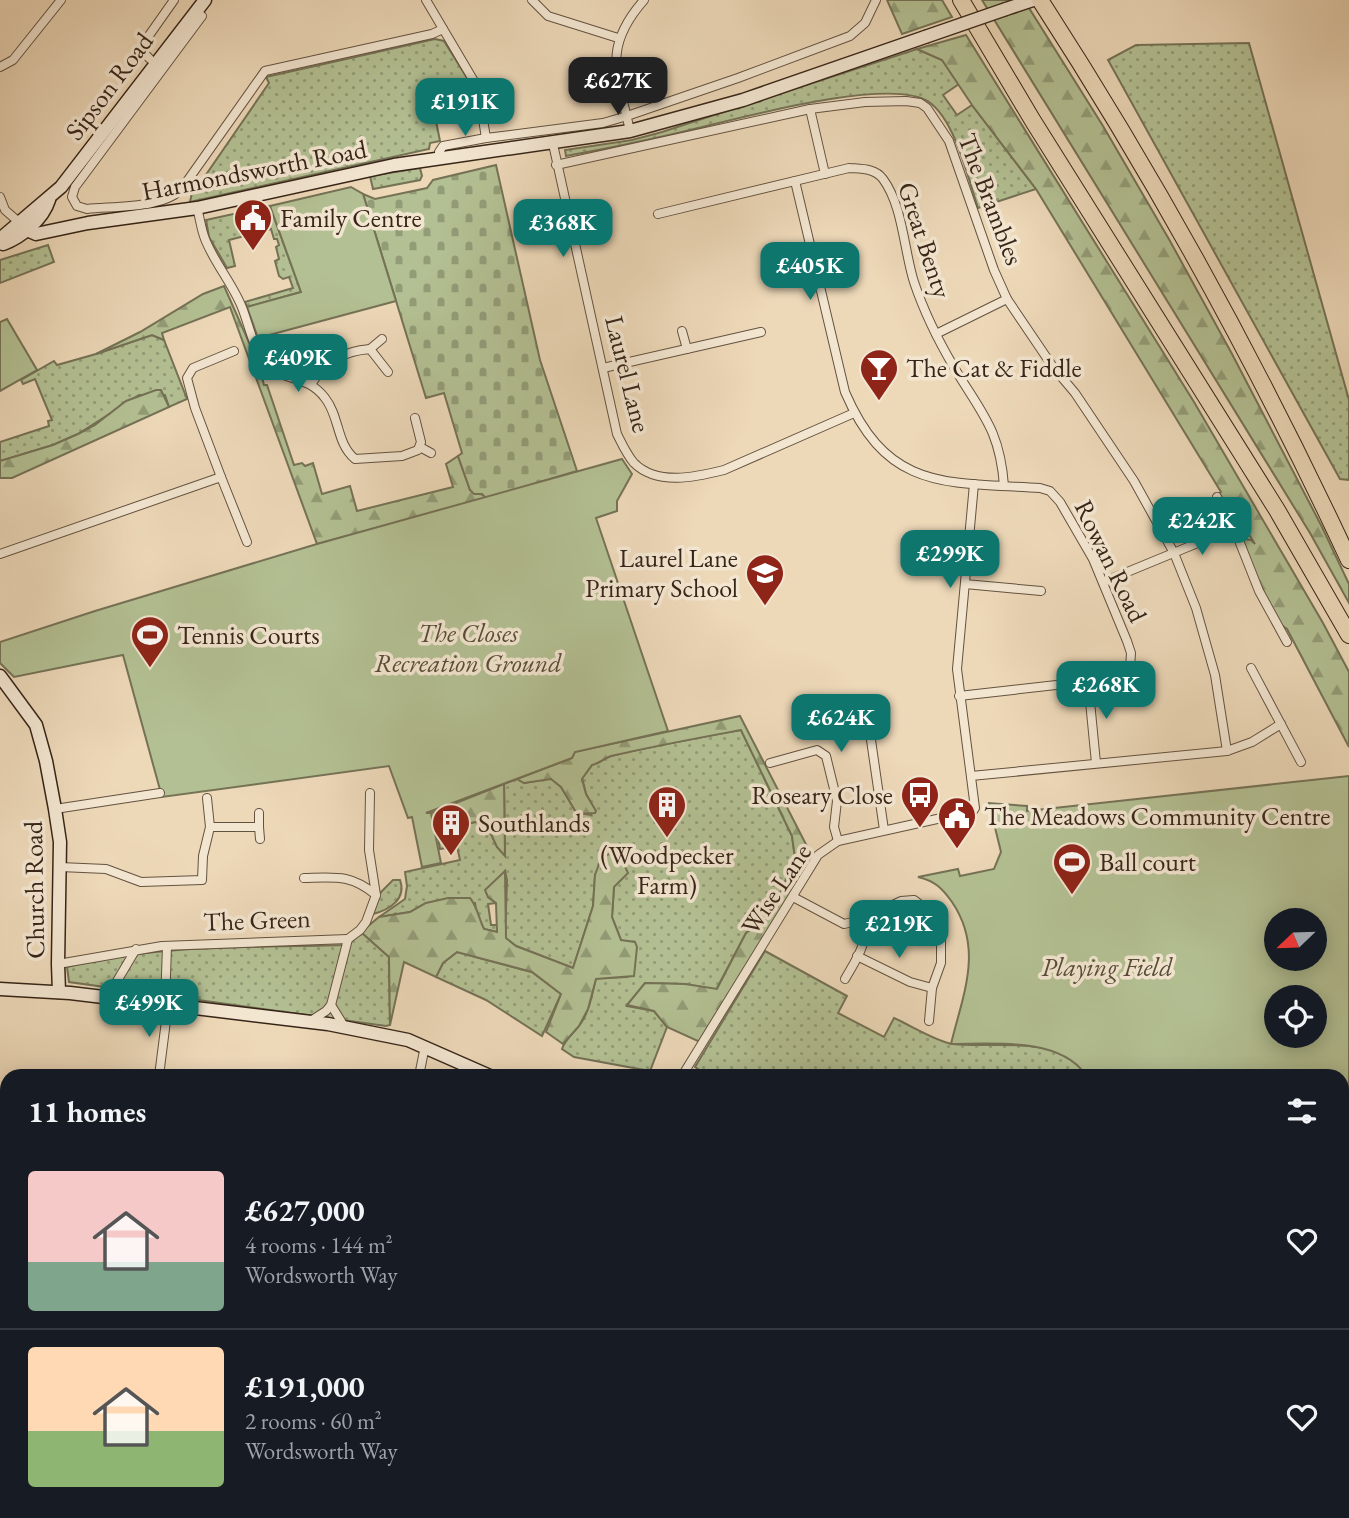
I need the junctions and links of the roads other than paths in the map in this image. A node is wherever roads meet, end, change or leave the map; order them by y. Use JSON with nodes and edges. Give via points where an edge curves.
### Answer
{"nodes":[{"id":1,"x":61,"y":0,"type":"edge"},
{"id":2,"x":174,"y":0,"type":"edge"},
{"id":3,"x":205,"y":0,"type":"edge"},
{"id":4,"x":426,"y":0,"type":"edge"},
{"id":5,"x":532,"y":0,"type":"edge"},
{"id":6,"x":644,"y":0,"type":"edge"},
{"id":7,"x":876,"y":0,"type":"edge"},
{"id":8,"x":961,"y":0,"type":"edge"},
{"id":9,"x":1040,"y":0,"type":"edge"},
{"id":10,"x":1028,"y":2,"type":"edge"},
{"id":11,"x":202,"y":16,"type":"dead end"},
{"id":12,"x":443,"y":29,"type":"junction"},
{"id":13,"x":618,"y":38,"type":"junction"},
{"id":14,"x":150,"y":58,"type":"dead end"},
{"id":15,"x":0,"y":67,"type":"edge"},
{"id":16,"x":810,"y":110,"type":"junction"},
{"id":17,"x":627,"y":116,"type":"junction"},
{"id":18,"x":630,"y":131,"type":"junction"},
{"id":19,"x":486,"y":138,"type":"junction"},
{"id":20,"x":553,"y":144,"type":"junction"},
{"id":21,"x":439,"y":159,"type":"junction"},
{"id":22,"x":556,"y":166,"type":"junction"},
{"id":23,"x":825,"y":174,"type":"junction"},
{"id":24,"x":795,"y":181,"type":"junction"},
{"id":25,"x":0,"y":197,"type":"edge"},
{"id":26,"x":157,"y":208,"type":"junction"},
{"id":27,"x":197,"y":208,"type":"junction"},
{"id":28,"x":658,"y":214,"type":"dead end"},
{"id":29,"x":27,"y":225,"type":"junction"},
{"id":30,"x":0,"y":239,"type":"edge"},
{"id":31,"x":0,"y":245,"type":"edge"},
{"id":32,"x":1007,"y":299,"type":"junction"},
{"id":33,"x":682,"y":331,"type":"dead end"},
{"id":34,"x":761,"y":332,"type":"dead end"},
{"id":35,"x":936,"y":334,"type":"junction"},
{"id":36,"x":382,"y":339,"type":"dead end"},
{"id":37,"x":370,"y":349,"type":"junction"},
{"id":38,"x":687,"y":349,"type":"junction"},
{"id":39,"x":234,"y":351,"type":"dead end"},
{"id":40,"x":603,"y":368,"type":"junction"},
{"id":41,"x":388,"y":372,"type":"dead end"},
{"id":42,"x":312,"y":383,"type":"junction"},
{"id":43,"x":854,"y":413,"type":"junction"},
{"id":44,"x":415,"y":418,"type":"dead end"},
{"id":45,"x":420,"y":447,"type":"junction"},
{"id":46,"x":432,"y":453,"type":"dead end"},
{"id":47,"x":221,"y":477,"type":"junction"},
{"id":48,"x":974,"y":484,"type":"junction"},
{"id":49,"x":1004,"y":486,"type":"junction"},
{"id":50,"x":1217,"y":497,"type":"dead end"},
{"id":51,"x":1234,"y":528,"type":"junction"},
{"id":52,"x":247,"y":542,"type":"dead end"},
{"id":53,"x":1174,"y":553,"type":"junction"},
{"id":54,"x":0,"y":554,"type":"edge"},
{"id":55,"x":1349,"y":560,"type":"edge"},
{"id":56,"x":1103,"y":582,"type":"junction"},
{"id":57,"x":965,"y":584,"type":"junction"},
{"id":58,"x":1041,"y":591,"type":"dead end"},
{"id":59,"x":1349,"y":635,"type":"edge"},
{"id":60,"x":1287,"y":642,"type":"dead end"},
{"id":61,"x":1251,"y":668,"type":"dead end"},
{"id":62,"x":0,"y":676,"type":"edge"},
{"id":63,"x":1088,"y":681,"type":"junction"},
{"id":64,"x":959,"y":696,"type":"junction"},
{"id":65,"x":1281,"y":723,"type":"junction"},
{"id":66,"x":871,"y":740,"type":"dead end"},
{"id":67,"x":1227,"y":751,"type":"junction"},
{"id":68,"x":1301,"y":762,"type":"dead end"},
{"id":69,"x":770,"y":763,"type":"dead end"},
{"id":70,"x":1096,"y":763,"type":"junction"},
{"id":71,"x":971,"y":776,"type":"junction"},
{"id":72,"x":160,"y":793,"type":"dead end"},
{"id":73,"x":370,"y":793,"type":"dead end"},
{"id":74,"x":207,"y":798,"type":"dead end"},
{"id":75,"x":55,"y":809,"type":"junction"},
{"id":76,"x":259,"y":813,"type":"dead end"},
{"id":77,"x":210,"y":827,"type":"junction"},
{"id":78,"x":259,"y":827,"type":"junction"},
{"id":79,"x":884,"y":830,"type":"junction"},
{"id":80,"x":260,"y":839,"type":"dead end"},
{"id":81,"x":838,"y":841,"type":"junction"},
{"id":82,"x":60,"y":867,"type":"junction"},
{"id":83,"x":304,"y":878,"type":"dead end"},
{"id":84,"x":376,"y":895,"type":"junction"},
{"id":85,"x":793,"y":897,"type":"junction"},
{"id":86,"x":860,"y":920,"type":"junction"},
{"id":87,"x":348,"y":939,"type":"junction"},
{"id":88,"x":167,"y":946,"type":"junction"},
{"id":89,"x":136,"y":949,"type":"junction"},
{"id":90,"x":857,"y":956,"type":"junction"},
{"id":91,"x":58,"y":964,"type":"junction"},
{"id":92,"x":845,"y":979,"type":"dead end"},
{"id":93,"x":932,"y":988,"type":"junction"},
{"id":94,"x":0,"y":989,"type":"edge"},
{"id":95,"x":60,"y":992,"type":"junction"},
{"id":96,"x":107,"y":998,"type":"junction"},
{"id":97,"x":166,"y":1004,"type":"junction"},
{"id":98,"x":331,"y":1005,"type":"junction"},
{"id":99,"x":929,"y":1021,"type":"dead end"},
{"id":100,"x":309,"y":1022,"type":"junction"},
{"id":101,"x":345,"y":1027,"type":"junction"},
{"id":102,"x":425,"y":1046,"type":"junction"},
{"id":103,"x":160,"y":1069,"type":"edge"},
{"id":104,"x":420,"y":1069,"type":"edge"},
{"id":105,"x":476,"y":1069,"type":"edge"},
{"id":106,"x":686,"y":1069,"type":"edge"}],
"edges":[{"from":1,"to":15,"type":"street","via":[[13,60]]},
{"from":2,"to":14,"type":"street","via":[[143,44]]},
{"from":3,"to":29,"type":"street","name":"Sipson Road","via":[[68,179],[40,204]]},
{"from":4,"to":12,"type":"street"},
{"from":5,"to":13,"type":"street","via":[[548,16]]},
{"from":6,"to":13,"type":"street"},
{"from":7,"to":17,"type":"street","via":[[865,23],[850,36]]},
{"from":8,"to":59,"type":"highway","via":[[1277,510]]},
{"from":9,"to":55,"type":"highway","via":[[1218,300]]},
{"from":10,"to":18,"type":"street","name":"Harmondsworth Road","bridge":true,"via":[[743,100]]},
{"from":11,"to":26,"type":"street","via":[[73,189],[74,202],[87,209]]},
{"from":12,"to":19,"type":"street","via":[[478,88]]},
{"from":12,"to":26,"type":"street","via":[[263,73],[179,193]]},
{"from":13,"to":17,"type":"street","via":[[615,64]]},
{"from":16,"to":22,"type":"street","name":"The Brambles"},
{"from":16,"to":23,"type":"street"},
{"from":16,"to":32,"type":"street","name":"The Brambles","via":[[906,101],[926,108],[949,141]]},
{"from":17,"to":18,"type":"street"},
{"from":17,"to":19,"type":"street"},
{"from":18,"to":20,"type":"street","name":"Harmondsworth Road"},
{"from":19,"to":21,"type":"street","via":[[443,146]]},
{"from":20,"to":21,"type":"street","name":"Harmondsworth Road"},
{"from":20,"to":22,"type":"street","name":"Laurel Lane"},
{"from":21,"to":27,"type":"street","name":"Harmondsworth Road"},
{"from":22,"to":40,"type":"street","name":"Laurel Lane"},
{"from":23,"to":24,"type":"street","name":"Great Benty"},
{"from":23,"to":35,"type":"street","name":"Great Benty","via":[[849,168],[873,171],[883,178],[900,222],[914,282]]},
{"from":24,"to":28,"type":"street","name":"Great Benty"},
{"from":24,"to":43,"type":"street","name":"Rowan Road","via":[[845,392]]},
{"from":25,"to":29,"type":"street","via":[[5,210]]},
{"from":26,"to":27,"type":"street","name":"Harmondsworth Road"},
{"from":26,"to":29,"type":"street","name":"Harmondsworth Road","via":[[50,232]]},
{"from":27,"to":42,"type":"street","via":[[206,242],[240,303],[262,359],[274,371]]},
{"from":29,"to":30,"type":"street"},
{"from":29,"to":31,"type":"street"},
{"from":32,"to":35,"type":"street"},
{"from":32,"to":53,"type":"street","name":"The Brambles","via":[[1134,481]]},
{"from":33,"to":38,"type":"street"},
{"from":34,"to":38,"type":"street"},
{"from":35,"to":49,"type":"street","name":"Great Benty","via":[[990,422],[1003,464]]},
{"from":36,"to":37,"type":"street"},
{"from":37,"to":41,"type":"street"},
{"from":37,"to":42,"type":"street","via":[[332,360]]},
{"from":38,"to":40,"type":"street"},
{"from":39,"to":47,"type":"street","via":[[193,368],[187,378]]},
{"from":40,"to":43,"type":"street","name":"Laurel Lane","via":[[617,435],[632,461],[668,478],[724,470]]},
{"from":42,"to":45,"type":"street","via":[[328,401],[344,446],[355,459],[402,456]]},
{"from":43,"to":48,"type":"street","name":"Rowan Road","via":[[872,440],[911,472]]},
{"from":44,"to":45,"type":"street"},
{"from":45,"to":46,"type":"street"},
{"from":47,"to":52,"type":"street"},
{"from":47,"to":54,"type":"street"},
{"from":48,"to":49,"type":"street","name":"Rowan Road"},
{"from":48,"to":57,"type":"street"},
{"from":49,"to":56,"type":"street","name":"Rowan Road","via":[[1050,491]]},
{"from":50,"to":51,"type":"street"},
{"from":51,"to":53,"type":"street"},
{"from":51,"to":60,"type":"street","via":[[1259,591]]},
{"from":53,"to":56,"type":"street"},
{"from":53,"to":67,"type":"street","name":"The Brambles","via":[[1215,675]]},
{"from":56,"to":63,"type":"street","name":"Rowan Road","via":[[1131,653],[1130,668],[1119,678]]},
{"from":57,"to":58,"type":"street"},
{"from":57,"to":64,"type":"street"},
{"from":61,"to":65,"type":"street"},
{"from":62,"to":75,"type":"street","name":"Church Road","via":[[36,725]]},
{"from":63,"to":64,"type":"street"},
{"from":63,"to":70,"type":"street"},
{"from":64,"to":71,"type":"street"},
{"from":65,"to":67,"type":"street","via":[[1252,742]]},
{"from":65,"to":68,"type":"street"},
{"from":66,"to":79,"type":"street"},
{"from":67,"to":70,"type":"street"},
{"from":69,"to":81,"type":"street","via":[[817,750],[826,756],[837,801],[834,827]]},
{"from":70,"to":71,"type":"street"},
{"from":71,"to":79,"type":"street","name":"Wise Lane","via":[[973,811]]},
{"from":72,"to":75,"type":"street"},
{"from":73,"to":84,"type":"street","via":[[369,850]]},
{"from":74,"to":77,"type":"street"},
{"from":75,"to":82,"type":"street","name":"Church Road"},
{"from":76,"to":78,"type":"street"},
{"from":77,"to":78,"type":"street"},
{"from":77,"to":82,"type":"street","via":[[202,880],[141,882],[106,869]]},
{"from":78,"to":80,"type":"street"},
{"from":79,"to":81,"type":"street","name":"Wise Lane"},
{"from":81,"to":85,"type":"street","name":"Wise Lane","via":[[818,855]]},
{"from":82,"to":91,"type":"street","name":"Church Road"},
{"from":83,"to":84,"type":"street","via":[[361,882]]},
{"from":84,"to":87,"type":"street","name":"The Green","via":[[366,922]]},
{"from":85,"to":86,"type":"street","via":[[837,922]]},
{"from":85,"to":106,"type":"street","name":"Wise Lane"},
{"from":86,"to":90,"type":"street","via":[[865,934]]},
{"from":86,"to":93,"type":"street","via":[[901,901],[914,900],[923,907],[941,941],[941,963]]},
{"from":87,"to":88,"type":"street","name":"The Green"},
{"from":87,"to":98,"type":"street","name":"The Green"},
{"from":88,"to":89,"type":"street","name":"The Green"},
{"from":88,"to":97,"type":"street","name":"The Green"},
{"from":89,"to":91,"type":"street","name":"The Green"},
{"from":89,"to":96,"type":"street"},
{"from":90,"to":92,"type":"street"},
{"from":90,"to":93,"type":"street"},
{"from":91,"to":95,"type":"street","name":"Church Road"},
{"from":93,"to":99,"type":"street"},
{"from":94,"to":95,"type":"street"},
{"from":95,"to":96,"type":"street"},
{"from":96,"to":97,"type":"street"},
{"from":97,"to":100,"type":"street"},
{"from":97,"to":103,"type":"street","name":"The Green"},
{"from":98,"to":100,"type":"street"},
{"from":98,"to":101,"type":"street"},
{"from":100,"to":101,"type":"street"},
{"from":101,"to":102,"type":"street"},
{"from":102,"to":104,"type":"street"},
{"from":102,"to":105,"type":"street"}]}
